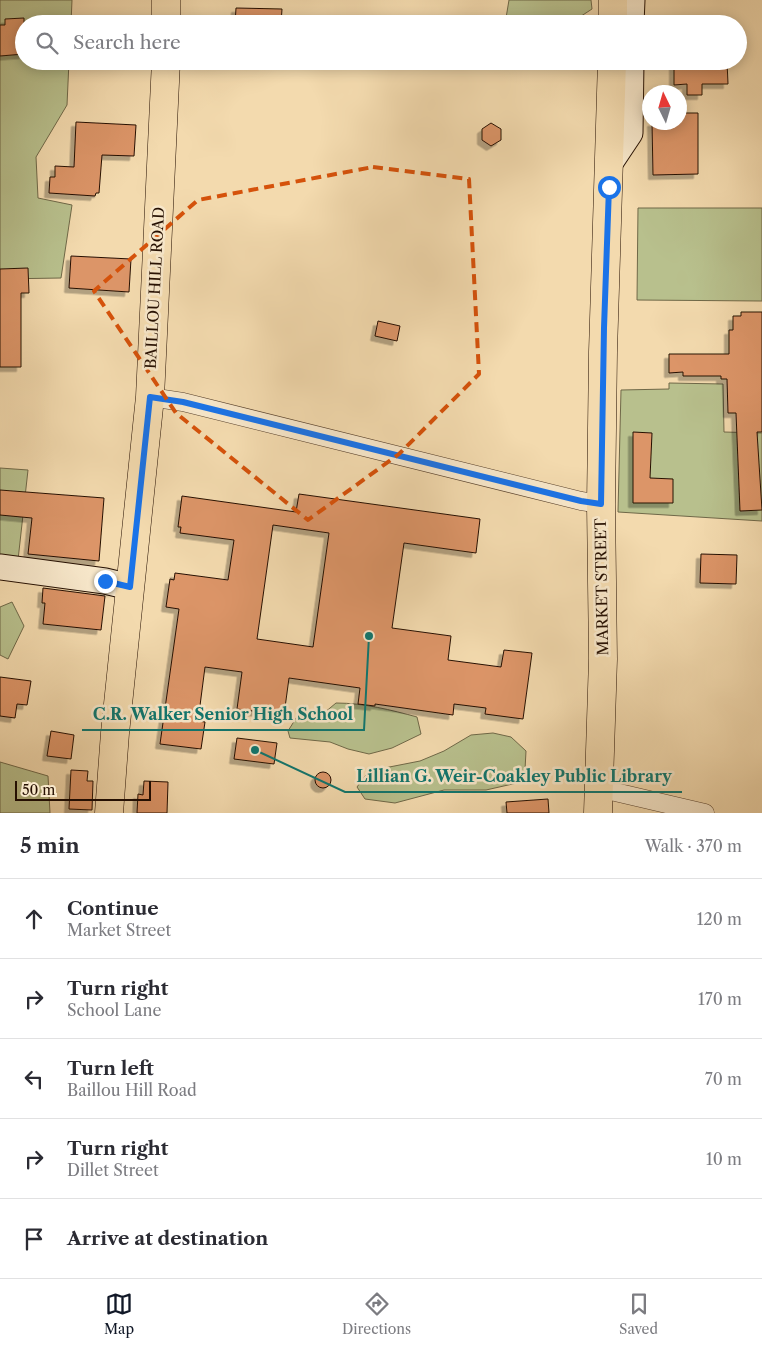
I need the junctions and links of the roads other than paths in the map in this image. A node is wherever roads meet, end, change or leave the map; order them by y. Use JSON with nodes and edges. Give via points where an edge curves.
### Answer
{"nodes":[{"id":1,"x":166,"y":0,"type":"edge"},
{"id":2,"x":613,"y":0,"type":"edge"},
{"id":3,"x":632,"y":0,"type":"edge"},
{"id":4,"x":166,"y":15,"type":"edge"},
{"id":5,"x":613,"y":15,"type":"edge"},
{"id":6,"x":631,"y":15,"type":"edge"},
{"id":7,"x":166,"y":70,"type":"edge"},
{"id":8,"x":612,"y":70,"type":"edge"},
{"id":9,"x":631,"y":70,"type":"edge"},
{"id":10,"x":610,"y":163,"type":"junction"},
{"id":11,"x":150,"y":397,"type":"junction"},
{"id":12,"x":601,"y":504,"type":"junction"},
{"id":13,"x":0,"y":567,"type":"edge"},
{"id":14,"x":130,"y":587,"type":"junction"},
{"id":15,"x":598,"y":801,"type":"edge"},
{"id":16,"x":109,"y":813,"type":"edge"},
{"id":17,"x":705,"y":813,"type":"edge"}],
"edges":[{"from":1,"to":4,"type":"main road"},
{"from":2,"to":5,"type":"main road"},
{"from":3,"to":6,"type":"main road"},
{"from":7,"to":11,"type":"main road","name":"BAILLOU HILL ROAD"},
{"from":8,"to":10,"type":"main road","name":"MARKET STREET"},
{"from":9,"to":10,"type":"main road","via":[[630,133]]},
{"from":10,"to":12,"type":"main road","name":"MARKET STREET"},
{"from":11,"to":12,"type":"street","via":[[183,402]]},
{"from":11,"to":14,"type":"main road","name":"BAILLOU HILL ROAD"},
{"from":12,"to":15,"type":"main road","name":"MARKET STREET","via":[[603,659]]},
{"from":13,"to":14,"type":"main road"},
{"from":14,"to":16,"type":"main road","name":"BAILLOU HILL ROAD"},
{"from":15,"to":17,"type":"street"}]}
